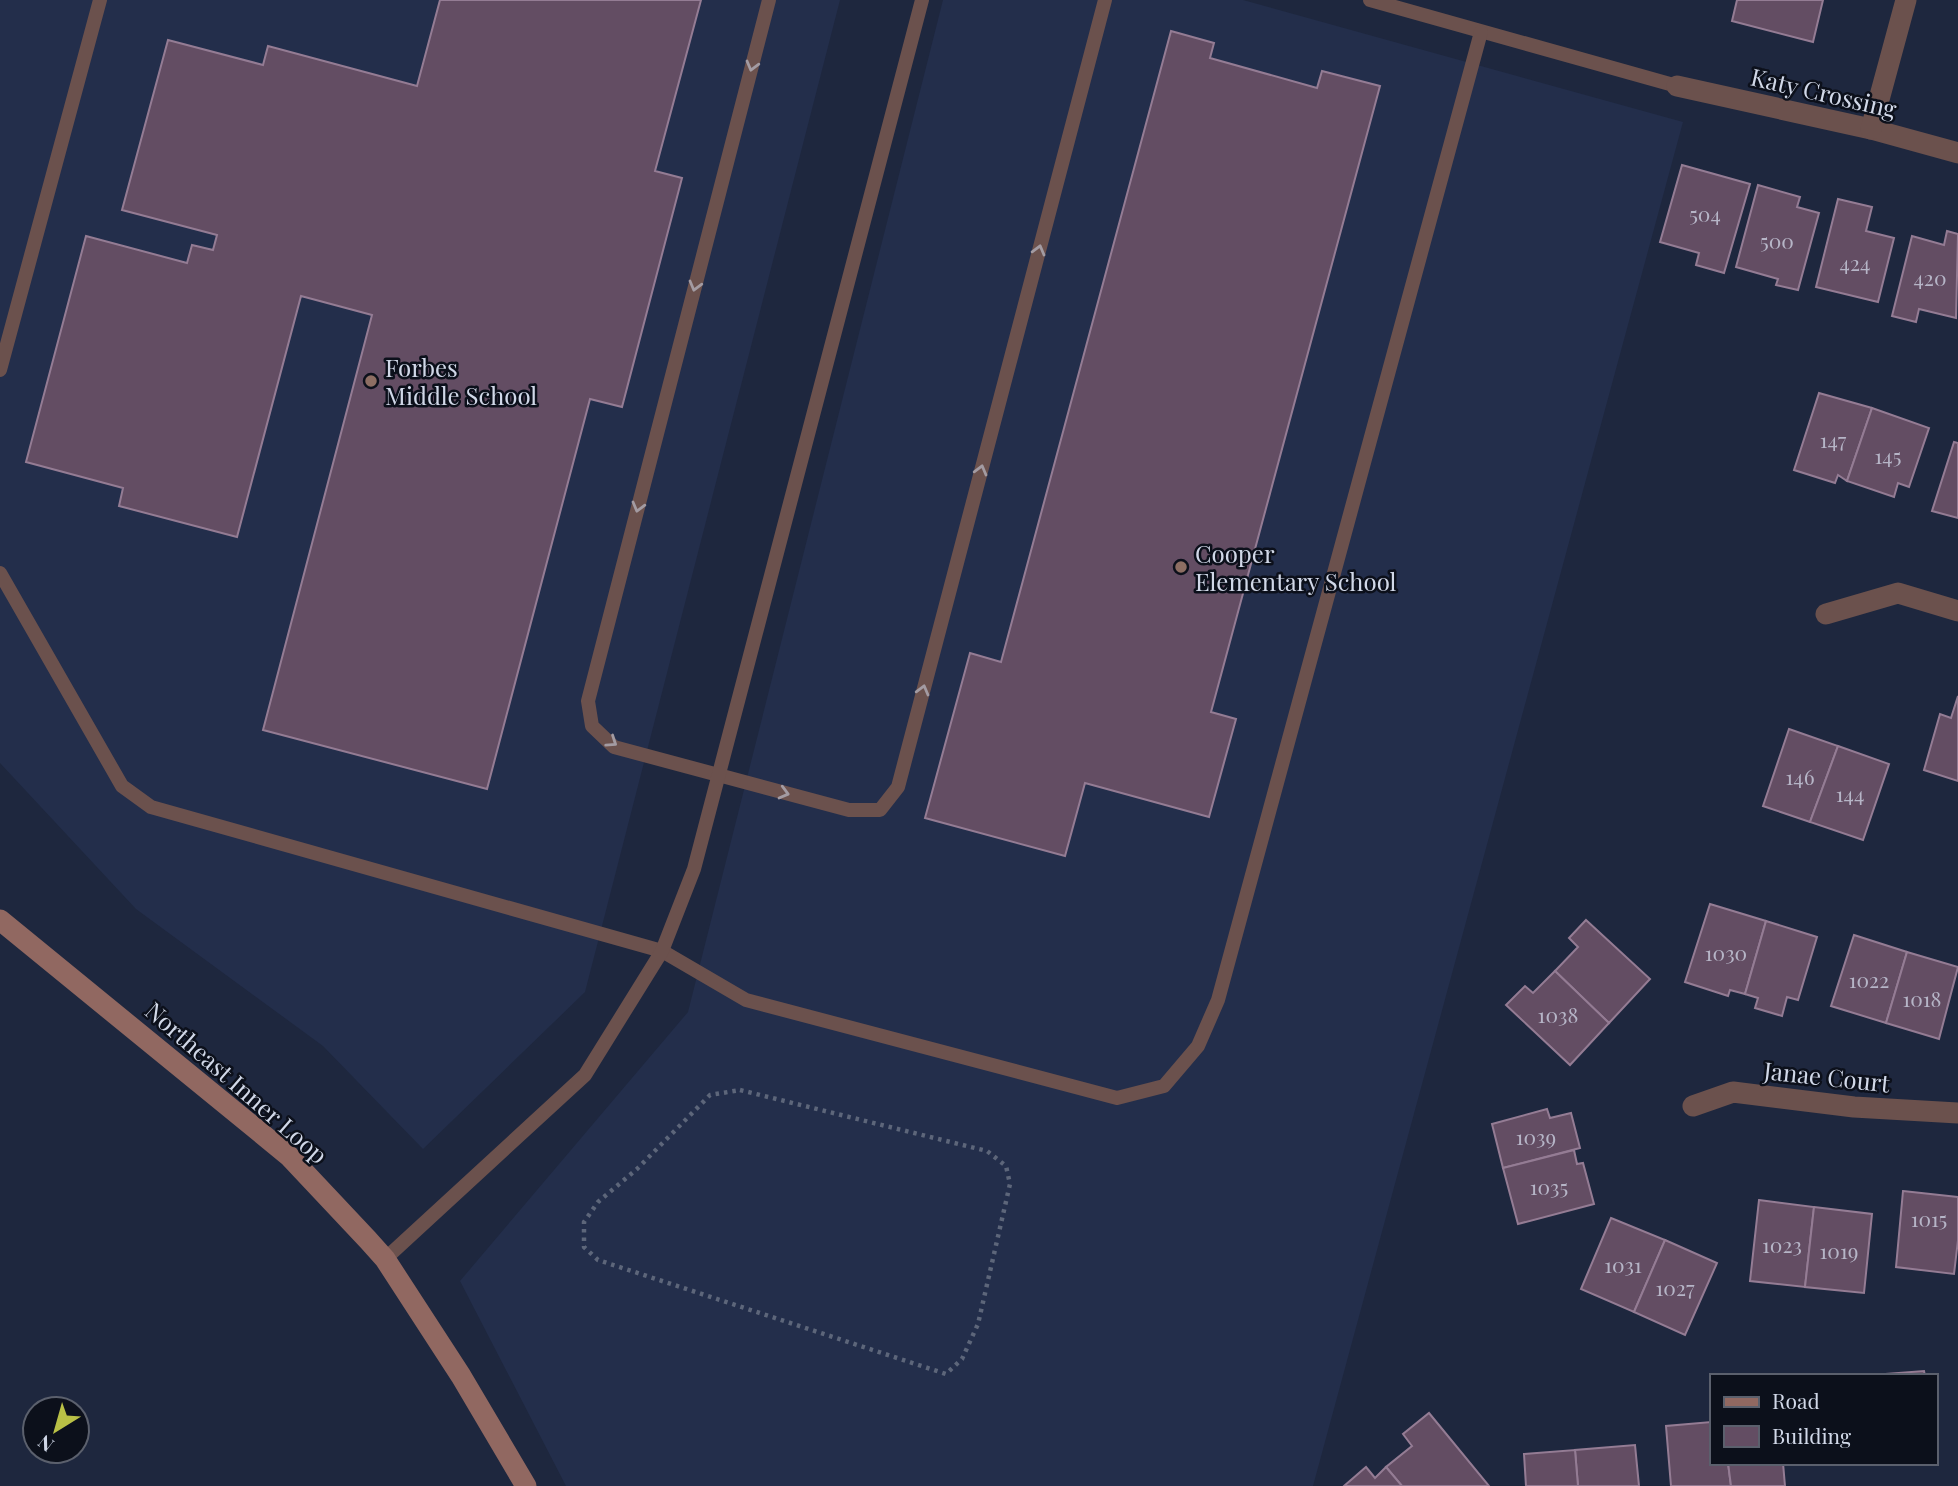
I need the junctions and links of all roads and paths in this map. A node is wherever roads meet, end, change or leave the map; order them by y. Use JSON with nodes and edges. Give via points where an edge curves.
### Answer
{"nodes":[{"id":1,"x":100,"y":0,"type":"edge"},
{"id":2,"x":769,"y":0,"type":"edge"},
{"id":3,"x":922,"y":0,"type":"edge"},
{"id":4,"x":1105,"y":0,"type":"edge"},
{"id":5,"x":1370,"y":0,"type":"edge"},
{"id":6,"x":1906,"y":0,"type":"edge"},
{"id":7,"x":1481,"y":32,"type":"junction"},
{"id":8,"x":1677,"y":86,"type":"joint"},
{"id":9,"x":1871,"y":129,"type":"junction"},
{"id":10,"x":1958,"y":153,"type":"edge"},
{"id":11,"x":0,"y":370,"type":"edge"},
{"id":12,"x":0,"y":573,"type":"edge"},
{"id":13,"x":1958,"y":611,"type":"edge"},
{"id":14,"x":1826,"y":614,"type":"dead end"},
{"id":15,"x":718,"y":775,"type":"junction"},
{"id":16,"x":0,"y":920,"type":"edge"},
{"id":17,"x":662,"y":951,"type":"junction"},
{"id":18,"x":1693,"y":1106,"type":"dead end"},
{"id":19,"x":1958,"y":1113,"type":"edge"},
{"id":20,"x":384,"y":1259,"type":"junction"},
{"id":21,"x":926,"y":1369,"type":"joint"},
{"id":22,"x":526,"y":1486,"type":"edge"}],
"edges":[{"from":1,"to":11,"type":"lane"},
{"from":2,"to":15,"type":"lane","one_way":true,"via":[[588,701],[592,726],[614,747]]},
{"from":3,"to":15,"type":"lane"},
{"from":15,"to":4,"type":"lane","one_way":true,"via":[[849,810],[880,810],[898,786]]},
{"from":5,"to":7,"type":"lane"},
{"from":6,"to":9,"type":"street"},
{"from":7,"to":8,"type":"lane"},
{"from":7,"to":17,"type":"lane","via":[[1218,1000],[1198,1046],[1164,1086],[1117,1098],[746,1000]]},
{"from":8,"to":9,"type":"street","name":"Katy Crossing"},
{"from":9,"to":10,"type":"street","name":"Katy Crossing"},
{"from":12,"to":17,"type":"lane","via":[[122,786],[151,807]]},
{"from":13,"to":14,"type":"street","via":[[1898,593]]},
{"from":15,"to":17,"type":"lane","via":[[694,869]]},
{"from":16,"to":20,"type":"main road","name":"Northeast Inner Loop","via":[[289,1156]]},
{"from":17,"to":20,"type":"lane","via":[[585,1075]]},
{"from":18,"to":19,"type":"street","name":"Janae Court","via":[[1733,1092],[1854,1107]]},
{"from":20,"to":22,"type":"main road","name":"Northeast Inner Loop"},
{"from":21,"to":21,"type":"path","via":[[946,1374],[962,1359],[978,1324],[1010,1184],[1006,1166],[986,1151],[740,1090],[710,1095],[598,1202],[584,1222],[584,1247],[598,1260]]}]}
